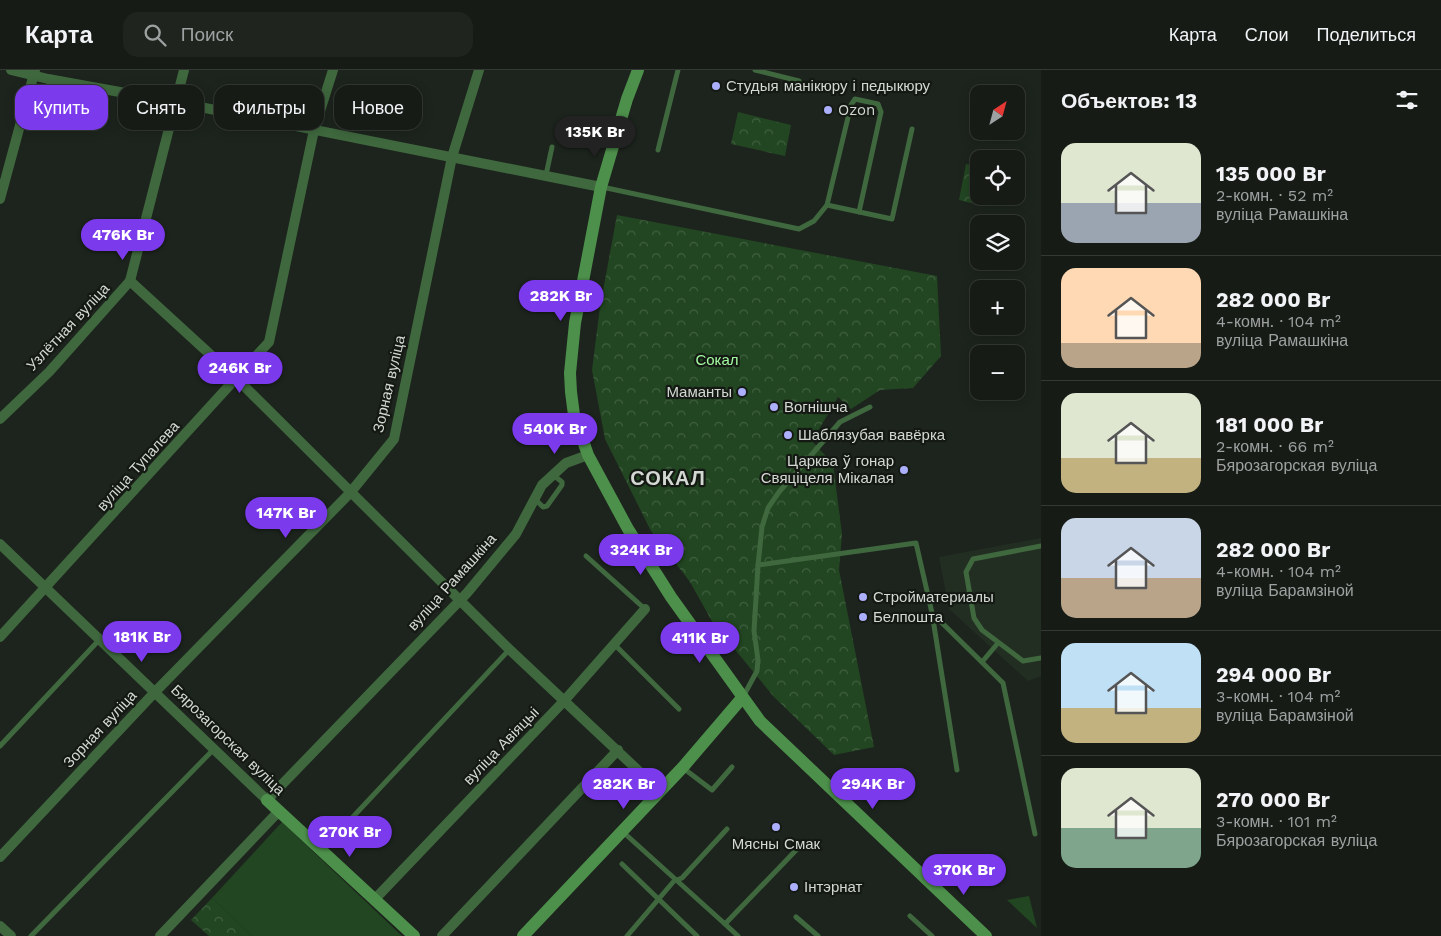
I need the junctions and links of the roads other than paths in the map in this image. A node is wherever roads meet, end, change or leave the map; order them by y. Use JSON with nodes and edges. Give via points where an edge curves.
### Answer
{"nodes":[{"id":1,"x":11,"y":70,"type":"edge"},
{"id":2,"x":184,"y":70,"type":"edge"},
{"id":3,"x":333,"y":70,"type":"edge"},
{"id":4,"x":479,"y":70,"type":"edge"},
{"id":5,"x":638,"y":70,"type":"edge"},
{"id":6,"x":678,"y":70,"type":"edge"},
{"id":7,"x":755,"y":70,"type":"edge"},
{"id":8,"x":35,"y":73,"type":"edge"},
{"id":9,"x":799,"y":81,"type":"dead end"},
{"id":10,"x":180,"y":85,"type":"edge"},
{"id":11,"x":118,"y":90,"type":"edge"},
{"id":12,"x":324,"y":98,"type":"edge"},
{"id":13,"x":912,"y":129,"type":"dead end"},
{"id":14,"x":169,"y":130,"type":"edge"},
{"id":15,"x":314,"y":130,"type":"joint"},
{"id":16,"x":552,"y":147,"type":"dead end"},
{"id":17,"x":658,"y":150,"type":"dead end"},
{"id":18,"x":452,"y":158,"type":"junction"},
{"id":19,"x":546,"y":175,"type":"junction"},
{"id":20,"x":602,"y":187,"type":"junction"},
{"id":21,"x":0,"y":199,"type":"edge"},
{"id":22,"x":827,"y":205,"type":"junction"},
{"id":23,"x":859,"y":212,"type":"junction"},
{"id":24,"x":130,"y":281,"type":"junction"},
{"id":25,"x":237,"y":379,"type":"junction"},
{"id":26,"x":870,"y":407,"type":"dead end"},
{"id":27,"x":0,"y":419,"type":"edge"},
{"id":28,"x":588,"y":454,"type":"junction"},
{"id":29,"x":552,"y":474,"type":"junction"},
{"id":30,"x":350,"y":492,"type":"junction"},
{"id":31,"x":534,"y":499,"type":"junction"},
{"id":32,"x":0,"y":544,"type":"edge"},
{"id":33,"x":1041,"y":546,"type":"edge"},
{"id":34,"x":586,"y":556,"type":"dead end"},
{"id":35,"x":758,"y":565,"type":"junction"},
{"id":36,"x":46,"y":588,"type":"junction"},
{"id":37,"x":460,"y":601,"type":"junction"},
{"id":38,"x":645,"y":609,"type":"joint"},
{"id":39,"x":932,"y":613,"type":"junction"},
{"id":40,"x":0,"y":637,"type":"edge"},
{"id":41,"x":100,"y":639,"type":"junction"},
{"id":42,"x":998,"y":642,"type":"junction"},
{"id":43,"x":614,"y":644,"type":"junction"},
{"id":44,"x":510,"y":650,"type":"junction"},
{"id":45,"x":1041,"y":658,"type":"edge"},
{"id":46,"x":982,"y":662,"type":"junction"},
{"id":47,"x":155,"y":692,"type":"junction"},
{"id":48,"x":742,"y":698,"type":"junction"},
{"id":49,"x":564,"y":700,"type":"junction"},
{"id":50,"x":679,"y":709,"type":"dead end"},
{"id":51,"x":0,"y":746,"type":"edge"},
{"id":52,"x":214,"y":749,"type":"junction"},
{"id":53,"x":618,"y":750,"type":"junction"},
{"id":54,"x":683,"y":767,"type":"junction"},
{"id":55,"x":732,"y":767,"type":"dead end"},
{"id":56,"x":957,"y":770,"type":"dead end"},
{"id":57,"x":660,"y":791,"type":"junction"},
{"id":58,"x":268,"y":800,"type":"junction"},
{"id":59,"x":279,"y":811,"type":"junction"},
{"id":60,"x":727,"y":829,"type":"dead end"},
{"id":61,"x":622,"y":832,"type":"junction"},
{"id":62,"x":1035,"y":834,"type":"dead end"},
{"id":63,"x":801,"y":845,"type":"dead end"},
{"id":64,"x":322,"y":851,"type":"junction"},
{"id":65,"x":0,"y":857,"type":"edge"},
{"id":66,"x":622,"y":864,"type":"dead end"},
{"id":67,"x":674,"y":880,"type":"junction"},
{"id":68,"x":374,"y":899,"type":"junction"},
{"id":69,"x":658,"y":900,"type":"junction"},
{"id":70,"x":910,"y":916,"type":"dead end"},
{"id":71,"x":796,"y":917,"type":"dead end"},
{"id":72,"x":725,"y":924,"type":"junction"},
{"id":73,"x":0,"y":926,"type":"edge"},
{"id":74,"x":11,"y":936,"type":"edge"},
{"id":75,"x":31,"y":936,"type":"edge"},
{"id":76,"x":160,"y":936,"type":"edge"},
{"id":77,"x":414,"y":936,"type":"edge"},
{"id":78,"x":442,"y":936,"type":"edge"},
{"id":79,"x":523,"y":936,"type":"edge"},
{"id":80,"x":627,"y":936,"type":"edge"},
{"id":81,"x":697,"y":936,"type":"edge"},
{"id":82,"x":738,"y":936,"type":"edge"},
{"id":83,"x":818,"y":936,"type":"edge"},
{"id":84,"x":932,"y":936,"type":"edge"},
{"id":85,"x":986,"y":936,"type":"edge"}],
"edges":[{"from":1,"to":8,"type":"street"},
{"from":2,"to":10,"type":"street","name":"Узлётная вуліца"},
{"from":3,"to":12,"type":"street","name":"вуліца Тупалева"},
{"from":4,"to":18,"type":"street","name":"Зорная вуліца"},
{"from":5,"to":20,"type":"street"},
{"from":6,"to":17,"type":"lane"},
{"from":7,"to":9,"type":"lane"},
{"from":8,"to":11,"type":"street"},
{"from":8,"to":21,"type":"street"},
{"from":13,"to":23,"type":"lane","via":[[892,219]]},
{"from":14,"to":24,"type":"street","name":"Узлётная вуліца"},
{"from":15,"to":18,"type":"street"},
{"from":15,"to":25,"type":"street","name":"вуліца Тупалева","via":[[269,342]]},
{"from":16,"to":19,"type":"lane"},
{"from":18,"to":19,"type":"street"},
{"from":18,"to":30,"type":"street","name":"Зорная вуліца","via":[[394,439]]},
{"from":19,"to":20,"type":"street"},
{"from":20,"to":22,"type":"lane","via":[[799,229],[814,221]]},
{"from":20,"to":28,"type":"street","via":[[575,323],[570,373],[574,415]]},
{"from":22,"to":23,"type":"lane"},
{"from":22,"to":23,"type":"lane","via":[[852,105],[856,100],[878,104],[881,112]]},
{"from":24,"to":25,"type":"street"},
{"from":24,"to":27,"type":"street","name":"Узлётная вуліца","via":[[48,372]]},
{"from":25,"to":30,"type":"street"},
{"from":25,"to":36,"type":"street","name":"вуліца Тупалева"},
{"from":26,"to":35,"type":"lane","via":[[840,422],[779,492],[768,508],[762,527]]},
{"from":28,"to":29,"type":"street","name":"вуліца Рамашкіна","via":[[566,463]]},
{"from":28,"to":48,"type":"street","via":[[628,529]]},
{"from":29,"to":31,"type":"street","name":"вуліца Рамашкіна"},
{"from":29,"to":31,"type":"lane","via":[[562,485],[546,506]]},
{"from":30,"to":37,"type":"street"},
{"from":30,"to":47,"type":"street","name":"Зорная вуліца"},
{"from":31,"to":37,"type":"street","name":"вуліца Рамашкіна","via":[[516,534]]},
{"from":32,"to":36,"type":"street","name":"Бярозагорская вуліца"},
{"from":33,"to":42,"type":"lane","via":[[973,559],[966,572],[974,618],[982,630]]},
{"from":34,"to":38,"type":"lane"},
{"from":35,"to":39,"type":"lane","via":[[916,542]]},
{"from":35,"to":48,"type":"lane","via":[[754,632],[757,671]]},
{"from":36,"to":40,"type":"street","name":"вуліца Тупалева"},
{"from":36,"to":41,"type":"street","name":"Бярозагорская вуліца"},
{"from":37,"to":44,"type":"street"},
{"from":37,"to":58,"type":"street","name":"вуліца Рамашкіна"},
{"from":38,"to":43,"type":"street","name":"вуліца Авіяцыі"},
{"from":39,"to":46,"type":"lane"},
{"from":39,"to":56,"type":"lane"},
{"from":41,"to":47,"type":"street","name":"Бярозагорская вуліца"},
{"from":41,"to":51,"type":"lane"},
{"from":42,"to":45,"type":"lane","via":[[1023,661]]},
{"from":42,"to":46,"type":"lane"},
{"from":43,"to":49,"type":"street","name":"вуліца Авіяцыі"},
{"from":43,"to":50,"type":"lane"},
{"from":44,"to":49,"type":"street"},
{"from":44,"to":64,"type":"lane"},
{"from":46,"to":62,"type":"lane","via":[[1003,683]]},
{"from":47,"to":52,"type":"street","name":"Бярозагорская вуліца"},
{"from":47,"to":65,"type":"street","name":"Зорная вуліца"},
{"from":48,"to":54,"type":"street"},
{"from":48,"to":85,"type":"street","via":[[780,741]]},
{"from":49,"to":53,"type":"street"},
{"from":49,"to":68,"type":"street","name":"вуліца Авіяцыі"},
{"from":52,"to":58,"type":"street","name":"Бярозагорская вуліца"},
{"from":52,"to":75,"type":"lane"},
{"from":53,"to":57,"type":"street"},
{"from":53,"to":78,"type":"street"},
{"from":54,"to":55,"type":"lane","via":[[712,790]]},
{"from":54,"to":57,"type":"street"},
{"from":57,"to":61,"type":"street"},
{"from":58,"to":59,"type":"street","name":"Бярозагорская вуліца"},
{"from":59,"to":64,"type":"street","name":"Бярозагорская вуліца"},
{"from":59,"to":76,"type":"street"},
{"from":60,"to":67,"type":"lane","via":[[682,878]]},
{"from":61,"to":67,"type":"lane"},
{"from":61,"to":79,"type":"street"},
{"from":63,"to":72,"type":"lane"},
{"from":64,"to":68,"type":"street","name":"Бярозагорская вуліца"},
{"from":66,"to":69,"type":"lane"},
{"from":67,"to":69,"type":"lane"},
{"from":67,"to":72,"type":"lane"},
{"from":68,"to":77,"type":"street","name":"Бярозагорская вуліца"},
{"from":69,"to":80,"type":"lane"},
{"from":69,"to":81,"type":"lane"},
{"from":70,"to":84,"type":"lane"},
{"from":71,"to":83,"type":"lane"},
{"from":72,"to":82,"type":"lane"},
{"from":73,"to":74,"type":"street"}]}
